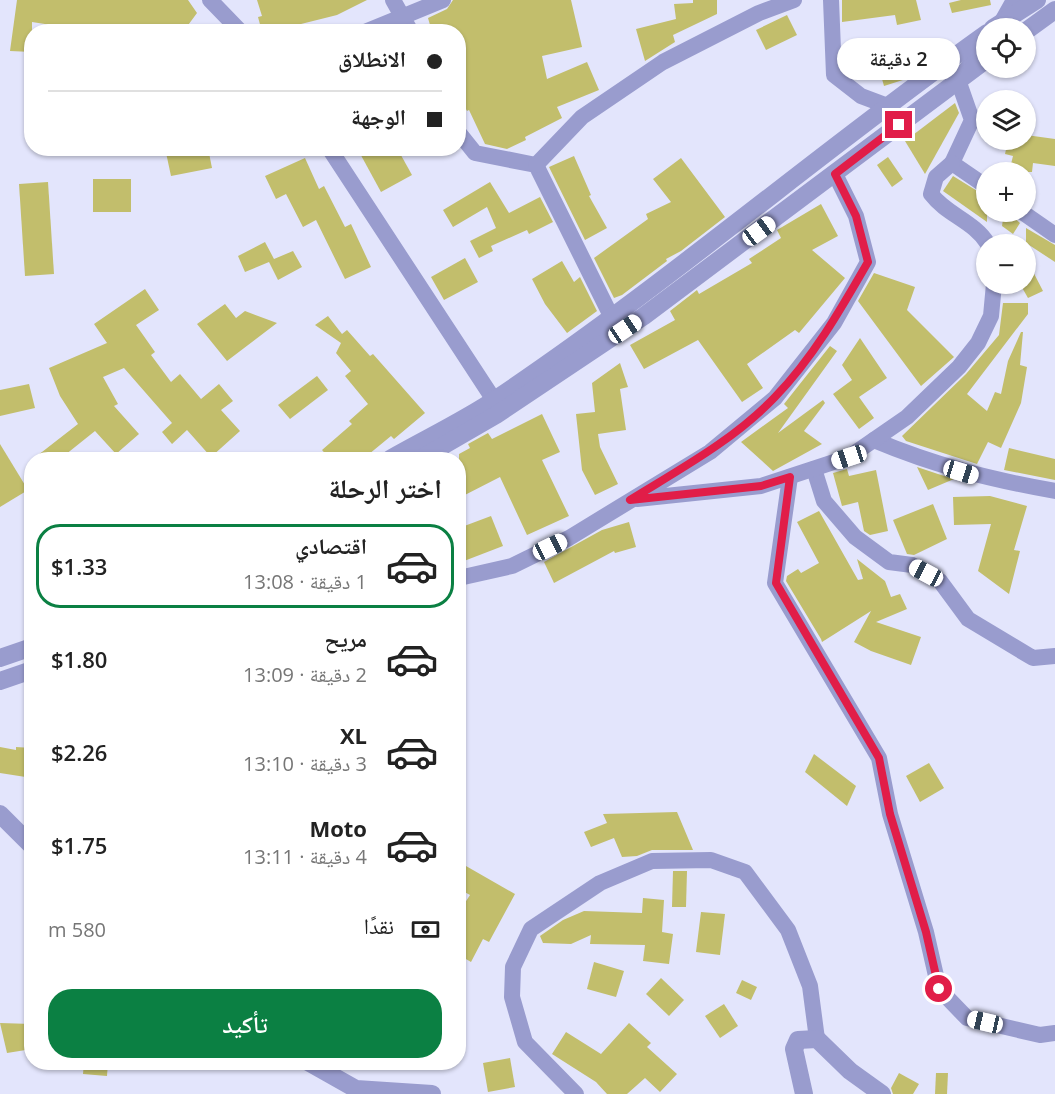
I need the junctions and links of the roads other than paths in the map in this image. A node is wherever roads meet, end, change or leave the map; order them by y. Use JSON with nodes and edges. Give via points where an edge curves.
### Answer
{"nodes":[{"id":1,"x":210,"y":0,"type":"edge"},
{"id":2,"x":393,"y":0,"type":"edge"},
{"id":3,"x":443,"y":0,"type":"edge"},
{"id":4,"x":794,"y":0,"type":"edge"},
{"id":5,"x":831,"y":0,"type":"edge"},
{"id":6,"x":1014,"y":0,"type":"edge"},
{"id":7,"x":1037,"y":0,"type":"edge"},
{"id":8,"x":1055,"y":10,"type":"edge"},
{"id":9,"x":403,"y":15,"type":"junction"},
{"id":10,"x":1003,"y":18,"type":"edge"},
{"id":11,"x":1010,"y":18,"type":"edge"},
{"id":12,"x":233,"y":24,"type":"edge"},
{"id":13,"x":383,"y":24,"type":"edge"},
{"id":14,"x":407,"y":24,"type":"edge"},
{"id":15,"x":1036,"y":24,"type":"edge"},
{"id":16,"x":976,"y":41,"type":"edge"},
{"id":17,"x":976,"y":56,"type":"edge"},
{"id":18,"x":976,"y":67,"type":"edge"},
{"id":19,"x":958,"y":80,"type":"junction"},
{"id":20,"x":885,"y":105,"type":"junction"},
{"id":21,"x":466,"y":142,"type":"edge"},
{"id":22,"x":334,"y":156,"type":"edge"},
{"id":23,"x":952,"y":163,"type":"junction"},
{"id":24,"x":536,"y":165,"type":"junction"},
{"id":25,"x":835,"y":174,"type":"junction"},
{"id":26,"x":976,"y":179,"type":"edge"},
{"id":27,"x":1036,"y":222,"type":"edge"},
{"id":28,"x":982,"y":234,"type":"edge"},
{"id":29,"x":1055,"y":235,"type":"edge"},
{"id":30,"x":993,"y":294,"type":"edge"},
{"id":31,"x":612,"y":318,"type":"junction"},
{"id":32,"x":494,"y":400,"type":"junction"},
{"id":33,"x":874,"y":440,"type":"junction"},
{"id":34,"x":402,"y":452,"type":"edge"},
{"id":35,"x":432,"y":452,"type":"edge"},
{"id":36,"x":814,"y":469,"type":"junction"},
{"id":37,"x":790,"y":477,"type":"junction"},
{"id":38,"x":1055,"y":491,"type":"edge"},
{"id":39,"x":630,"y":500,"type":"junction"},
{"id":40,"x":466,"y":576,"type":"edge"},
{"id":41,"x":24,"y":649,"type":"edge"},
{"id":42,"x":1055,"y":656,"type":"edge"},
{"id":43,"x":0,"y":658,"type":"edge"},
{"id":44,"x":24,"y":672,"type":"edge"},
{"id":45,"x":0,"y":681,"type":"edge"},
{"id":46,"x":0,"y":814,"type":"edge"},
{"id":47,"x":24,"y":838,"type":"edge"},
{"id":48,"x":1055,"y":1033,"type":"edge"},
{"id":49,"x":817,"y":1039,"type":"junction"},
{"id":50,"x":322,"y":1070,"type":"edge"},
{"id":51,"x":432,"y":1094,"type":"edge"},
{"id":52,"x":576,"y":1094,"type":"edge"},
{"id":53,"x":804,"y":1094,"type":"edge"},
{"id":54,"x":882,"y":1094,"type":"edge"}],
"edges":[{"from":1,"to":12,"type":"street"},
{"from":2,"to":9,"type":"street"},
{"from":3,"to":9,"type":"street"},
{"from":4,"to":24,"type":"street","via":[[759,13],[663,62],[582,117]]},
{"from":5,"to":20,"type":"street","via":[[834,75],[861,96]]},
{"from":6,"to":10,"type":"street"},
{"from":7,"to":11,"type":"street"},
{"from":8,"to":15,"type":"street"},
{"from":9,"to":13,"type":"street"},
{"from":9,"to":14,"type":"street"},
{"from":16,"to":20,"type":"street"},
{"from":17,"to":19,"type":"street"},
{"from":18,"to":19,"type":"street"},
{"from":19,"to":23,"type":"street","via":[[972,120]]},
{"from":19,"to":25,"type":"street"},
{"from":20,"to":31,"type":"street"},
{"from":21,"to":24,"type":"street","via":[[475,153]]},
{"from":22,"to":32,"type":"street"},
{"from":23,"to":26,"type":"street"},
{"from":23,"to":28,"type":"street","via":[[936,177],[931,194],[940,207]]},
{"from":24,"to":31,"type":"street"},
{"from":25,"to":35,"type":"street","via":[[644,316],[496,415]]},
{"from":25,"to":39,"type":"street","via":[[856,216],[868,262],[834,323],[775,398],[710,452]]},
{"from":27,"to":29,"type":"street"},
{"from":30,"to":33,"type":"street","via":[[991,316],[978,343],[959,367],[907,417]]},
{"from":31,"to":32,"type":"street"},
{"from":32,"to":34,"type":"street"},
{"from":33,"to":36,"type":"street","via":[[849,457]]},
{"from":33,"to":38,"type":"street","via":[[982,478]]},
{"from":36,"to":37,"type":"street"},
{"from":36,"to":42,"type":"street","via":[[824,501],[855,537],[889,562],[912,565],[940,581],[968,619],[1033,658]]},
{"from":37,"to":39,"type":"street","via":[[761,486]]},
{"from":37,"to":48,"type":"street","via":[[776,583],[879,758],[890,814],[939,989],[967,1018],[1040,1035]]},
{"from":39,"to":40,"type":"street","via":[[569,538],[512,566]]},
{"from":41,"to":43,"type":"street"},
{"from":44,"to":45,"type":"street"},
{"from":46,"to":47,"type":"street"},
{"from":49,"to":52,"type":"street","via":[[810,986],[788,930],[745,872],[711,860],[652,861],[600,883],[531,929],[513,967],[512,998],[525,1042]]},
{"from":49,"to":53,"type":"street","via":[[798,1040],[794,1049]]},
{"from":49,"to":54,"type":"street","via":[[850,1071]]},
{"from":50,"to":51,"type":"street","via":[[356,1089]]}]}
